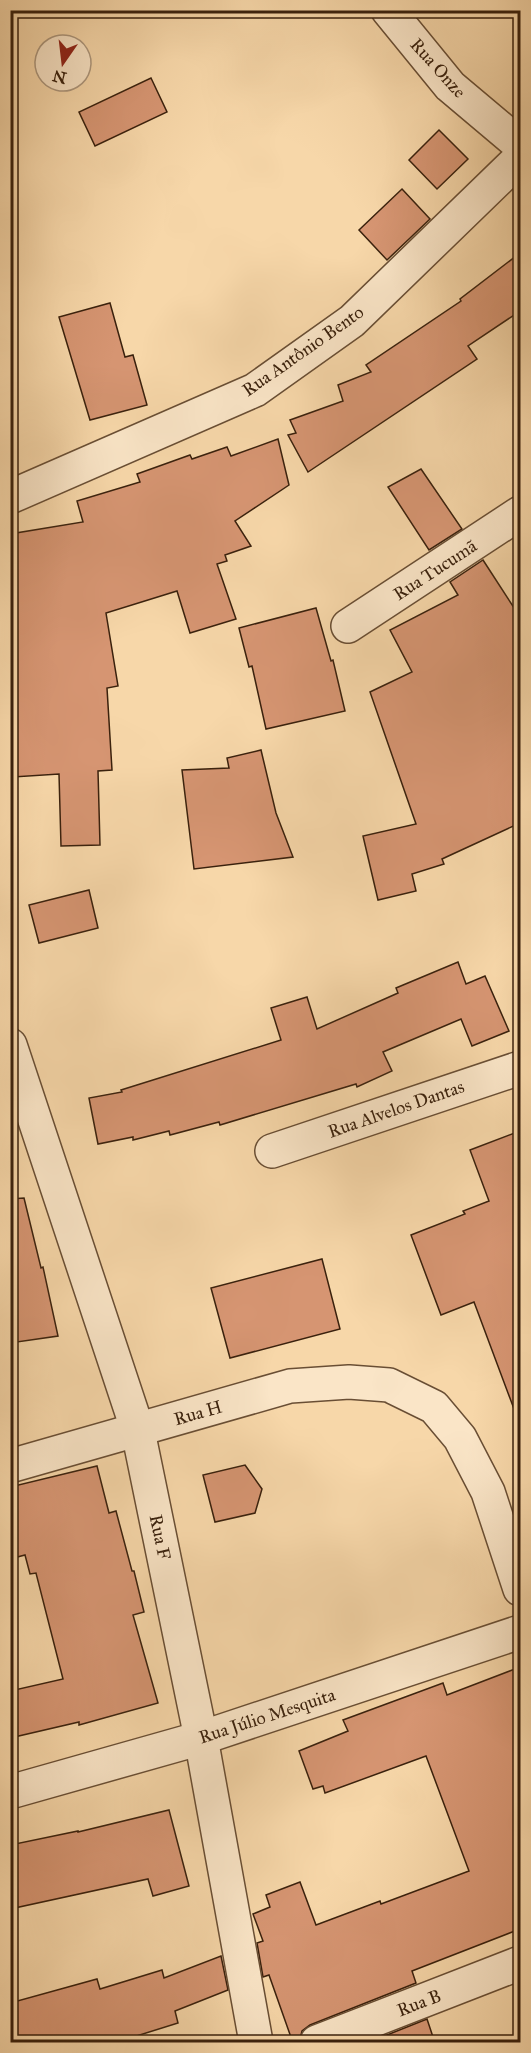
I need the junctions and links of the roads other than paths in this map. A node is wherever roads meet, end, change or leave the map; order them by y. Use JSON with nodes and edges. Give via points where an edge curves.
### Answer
{"nodes":[{"id":1,"x":388,"y":10,"type":"edge"},
{"id":2,"x":520,"y":145,"type":"edge"},
{"id":3,"x":520,"y":158,"type":"edge"},
{"id":4,"x":10,"y":497,"type":"edge"},
{"id":5,"x":520,"y":513,"type":"edge"},
{"id":6,"x":348,"y":626,"type":"dead end"},
{"id":7,"x":10,"y":1045,"type":"edge"},
{"id":8,"x":520,"y":1068,"type":"edge"},
{"id":9,"x":272,"y":1151,"type":"dead end"},
{"id":10,"x":138,"y":1431,"type":"junction"},
{"id":11,"x":10,"y":1466,"type":"edge"},
{"id":12,"x":520,"y":1589,"type":"edge"},
{"id":13,"x":520,"y":1632,"type":"edge"},
{"id":14,"x":201,"y":1738,"type":"junction"},
{"id":15,"x":10,"y":1792,"type":"edge"},
{"id":16,"x":520,"y":1963,"type":"edge"},
{"id":17,"x":256,"y":2043,"type":"edge"},
{"id":18,"x":318,"y":2043,"type":"edge"}],
"edges":[{"from":1,"to":2,"type":"street","name":"Rua Onze","via":[[450,86]]},
{"from":3,"to":4,"type":"street","name":"Rua Antônio Bento","via":[[352,321],[255,390]]},
{"from":5,"to":6,"type":"street","name":"Rua Tucumã"},
{"from":7,"to":10,"type":"street","name":"Rua F"},
{"from":8,"to":9,"type":"street","name":"Rua Alvelos Dantas"},
{"from":10,"to":11,"type":"street","name":"Rua H"},
{"from":10,"to":12,"type":"street","name":"Rua H","via":[[290,1386],[349,1382],[388,1385],[434,1407],[460,1438],[488,1492]]},
{"from":10,"to":14,"type":"street","name":"Rua F"},
{"from":13,"to":14,"type":"street","name":"Rua Júlio Mesquita"},
{"from":14,"to":15,"type":"street","name":"Rua Júlio Mesquita"},
{"from":14,"to":17,"type":"street","name":"Rua F"},
{"from":16,"to":18,"type":"street","name":"Rua B"}]}
